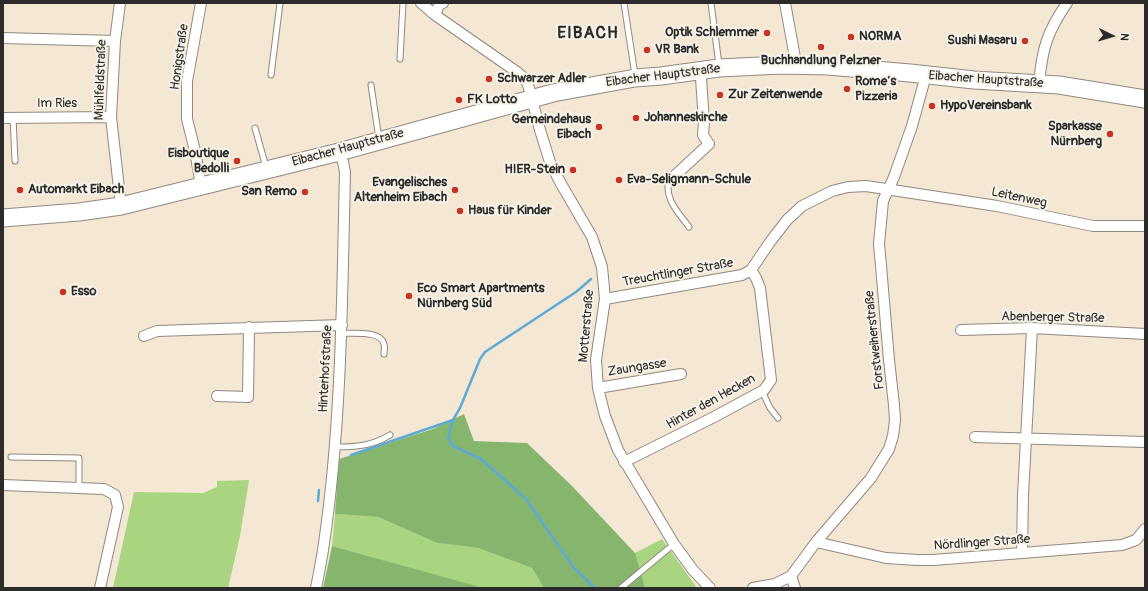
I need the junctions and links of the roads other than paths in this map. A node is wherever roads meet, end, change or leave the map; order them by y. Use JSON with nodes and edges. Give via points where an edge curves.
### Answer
{"nodes":[{"id":1,"x":120,"y":3,"type":"edge"},
{"id":2,"x":201,"y":3,"type":"edge"},
{"id":3,"x":280,"y":3,"type":"edge"},
{"id":4,"x":403,"y":3,"type":"edge"},
{"id":5,"x":421,"y":3,"type":"edge"},
{"id":6,"x":624,"y":3,"type":"edge"},
{"id":7,"x":711,"y":3,"type":"edge"},
{"id":8,"x":786,"y":3,"type":"edge"},
{"id":9,"x":1067,"y":3,"type":"edge"},
{"id":10,"x":440,"y":4,"type":"edge"},
{"id":11,"x":434,"y":14,"type":"junction"},
{"id":12,"x":3,"y":38,"type":"edge"},
{"id":13,"x":115,"y":41,"type":"junction"},
{"id":14,"x":400,"y":59,"type":"dead end"},
{"id":15,"x":796,"y":65,"type":"junction"},
{"id":16,"x":719,"y":68,"type":"junction"},
{"id":17,"x":700,"y":70,"type":"junction"},
{"id":18,"x":271,"y":75,"type":"dead end"},
{"id":19,"x":926,"y":75,"type":"junction"},
{"id":20,"x":635,"y":78,"type":"junction"},
{"id":21,"x":1039,"y":84,"type":"junction"},
{"id":22,"x":371,"y":85,"type":"dead end"},
{"id":23,"x":532,"y":98,"type":"junction"},
{"id":24,"x":1145,"y":99,"type":"edge"},
{"id":25,"x":14,"y":117,"type":"junction"},
{"id":26,"x":110,"y":117,"type":"junction"},
{"id":27,"x":3,"y":118,"type":"edge"},
{"id":28,"x":256,"y":128,"type":"dead end"},
{"id":29,"x":380,"y":140,"type":"junction"},
{"id":30,"x":339,"y":152,"type":"junction"},
{"id":31,"x":15,"y":162,"type":"dead end"},
{"id":32,"x":267,"y":169,"type":"junction"},
{"id":33,"x":669,"y":181,"type":"joint"},
{"id":34,"x":200,"y":186,"type":"junction"},
{"id":35,"x":888,"y":190,"type":"junction"},
{"id":36,"x":121,"y":206,"type":"junction"},
{"id":37,"x":3,"y":218,"type":"edge"},
{"id":38,"x":689,"y":226,"type":"dead end"},
{"id":39,"x":1145,"y":226,"type":"edge"},
{"id":40,"x":751,"y":270,"type":"junction"},
{"id":41,"x":605,"y":299,"type":"junction"},
{"id":42,"x":249,"y":327,"type":"junction"},
{"id":43,"x":1032,"y":328,"type":"junction"},
{"id":44,"x":341,"y":329,"type":"junction"},
{"id":45,"x":961,"y":330,"type":"dead end"},
{"id":46,"x":1145,"y":334,"type":"edge"},
{"id":47,"x":144,"y":336,"type":"dead end"},
{"id":48,"x":384,"y":354,"type":"dead end"},
{"id":49,"x":681,"y":374,"type":"dead end"},
{"id":50,"x":598,"y":388,"type":"junction"},
{"id":51,"x":762,"y":391,"type":"junction"},
{"id":52,"x":217,"y":396,"type":"dead end"},
{"id":53,"x":778,"y":418,"type":"dead end"},
{"id":54,"x":390,"y":434,"type":"dead end"},
{"id":55,"x":975,"y":438,"type":"dead end"},
{"id":56,"x":1026,"y":439,"type":"junction"},
{"id":57,"x":1145,"y":442,"type":"edge"},
{"id":58,"x":335,"y":447,"type":"junction"},
{"id":59,"x":11,"y":457,"type":"dead end"},
{"id":60,"x":624,"y":462,"type":"junction"},
{"id":61,"x":3,"y":485,"type":"edge"},
{"id":62,"x":79,"y":488,"type":"junction"},
{"id":63,"x":1145,"y":529,"type":"edge"},
{"id":64,"x":816,"y":542,"type":"junction"},
{"id":65,"x":674,"y":544,"type":"junction"},
{"id":66,"x":1022,"y":554,"type":"junction"},
{"id":67,"x":791,"y":576,"type":"junction"},
{"id":68,"x":100,"y":588,"type":"edge"},
{"id":69,"x":316,"y":588,"type":"edge"},
{"id":70,"x":621,"y":588,"type":"edge"},
{"id":71,"x":710,"y":588,"type":"edge"},
{"id":72,"x":753,"y":588,"type":"edge"},
{"id":73,"x":795,"y":588,"type":"edge"}],
"edges":[{"from":1,"to":13,"type":"street","name":"Mühlfeldstraße"},
{"from":2,"to":34,"type":"street","name":"Honigstraße","via":[[187,81],[187,119]]},
{"from":3,"to":18,"type":"lane"},
{"from":4,"to":14,"type":"lane"},
{"from":5,"to":11,"type":"street","name":"Motterstraße"},
{"from":6,"to":20,"type":"lane"},
{"from":7,"to":16,"type":"lane"},
{"from":8,"to":15,"type":"street"},
{"from":9,"to":21,"type":"street","via":[[1043,48]]},
{"from":10,"to":11,"type":"street"},
{"from":11,"to":23,"type":"street","name":"Motterstraße","via":[[526,80]]},
{"from":12,"to":13,"type":"street"},
{"from":13,"to":26,"type":"street","name":"Mühlfeldstraße"},
{"from":15,"to":16,"type":"main road","name":"Eibacher Hauptstraße"},
{"from":15,"to":19,"type":"main road","name":"Eibacher Hauptstraße"},
{"from":16,"to":17,"type":"main road","name":"Eibacher Hauptstraße"},
{"from":17,"to":20,"type":"main road","name":"Eibacher Hauptstraße"},
{"from":17,"to":33,"type":"street","via":[[703,135],[709,144]]},
{"from":19,"to":21,"type":"main road","name":"Eibacher Hauptstraße"},
{"from":19,"to":35,"type":"street","name":"Forstweiherstraße","via":[[912,126]]},
{"from":20,"to":23,"type":"main road","name":"Eibacher Hauptstraße"},
{"from":21,"to":24,"type":"main road","name":"Eibacher Hauptstraße"},
{"from":22,"to":29,"type":"lane"},
{"from":23,"to":29,"type":"main road","name":"Eibacher Hauptstraße"},
{"from":23,"to":41,"type":"street","name":"Motterstraße","via":[[550,162],[592,237],[602,267]]},
{"from":25,"to":26,"type":"street","name":"Im Ries"},
{"from":25,"to":27,"type":"street","name":"Im Ries"},
{"from":25,"to":31,"type":"lane"},
{"from":26,"to":36,"type":"street","name":"Mühlfeldstraße"},
{"from":28,"to":32,"type":"lane"},
{"from":29,"to":30,"type":"main road","name":"Eibacher Hauptstraße"},
{"from":30,"to":32,"type":"main road","name":"Eibacher Hauptstraße"},
{"from":30,"to":44,"type":"street","name":"Hinterhofstraße","via":[[345,172]]},
{"from":32,"to":34,"type":"main road","name":"Eibacher Hauptstraße"},
{"from":33,"to":38,"type":"lane","via":[[669,198]]},
{"from":34,"to":36,"type":"main road","name":"Eibacher Hauptstraße"},
{"from":35,"to":39,"type":"street","name":"Leitenweg","via":[[997,206],[1093,226]]},
{"from":35,"to":40,"type":"street","name":"Treuchtlinger Straße","via":[[866,186],[848,187],[832,191],[802,206],[787,220]]},
{"from":35,"to":64,"type":"street","name":"Forstweiherstraße","via":[[883,201],[880,244],[894,405],[893,436],[889,449],[871,478]]},
{"from":36,"to":37,"type":"main road","name":"Eibacher Hauptstraße"},
{"from":40,"to":41,"type":"street","name":"Treuchtlinger Straße","via":[[742,275]]},
{"from":40,"to":51,"type":"street","name":"Hinter den Hecken","via":[[760,288],[771,380]]},
{"from":41,"to":50,"type":"street","name":"Motterstraße","via":[[596,360]]},
{"from":42,"to":44,"type":"street"},
{"from":42,"to":47,"type":"street","via":[[157,331]]},
{"from":42,"to":52,"type":"street","via":[[248,397]]},
{"from":43,"to":45,"type":"street","name":"Abenberger Straße"},
{"from":43,"to":46,"type":"street","name":"Abenberger Straße"},
{"from":43,"to":56,"type":"street"},
{"from":44,"to":48,"type":"lane","via":[[378,336],[384,344]]},
{"from":44,"to":58,"type":"street","name":"Hinterhofstraße"},
{"from":49,"to":50,"type":"street","name":"Zaungasse"},
{"from":50,"to":60,"type":"street","name":"Motterstraße","via":[[605,416]]},
{"from":51,"to":53,"type":"lane"},
{"from":51,"to":60,"type":"street","name":"Hinter den Hecken"},
{"from":54,"to":58,"type":"lane","via":[[359,447]]},
{"from":55,"to":56,"type":"street"},
{"from":56,"to":57,"type":"street"},
{"from":56,"to":66,"type":"street"},
{"from":58,"to":69,"type":"street","name":"Hinterhofstraße","via":[[324,545]]},
{"from":59,"to":62,"type":"lane","via":[[79,458]]},
{"from":60,"to":65,"type":"street","name":"Motterstraße"},
{"from":61,"to":62,"type":"street"},
{"from":62,"to":68,"type":"street","via":[[104,489],[115,495],[118,507]]},
{"from":63,"to":66,"type":"street","name":"Nördlinger Straße","via":[[1136,540],[1122,545]]},
{"from":64,"to":66,"type":"street","name":"Nördlinger Straße","via":[[898,559],[933,560]]},
{"from":64,"to":67,"type":"street","name":"Forstweiherstraße"},
{"from":65,"to":70,"type":"lane"},
{"from":65,"to":71,"type":"street","name":"Motterstraße"},
{"from":67,"to":72,"type":"street","name":"Forstweiherstraße","via":[[775,584]]},
{"from":67,"to":73,"type":"street"}]}
